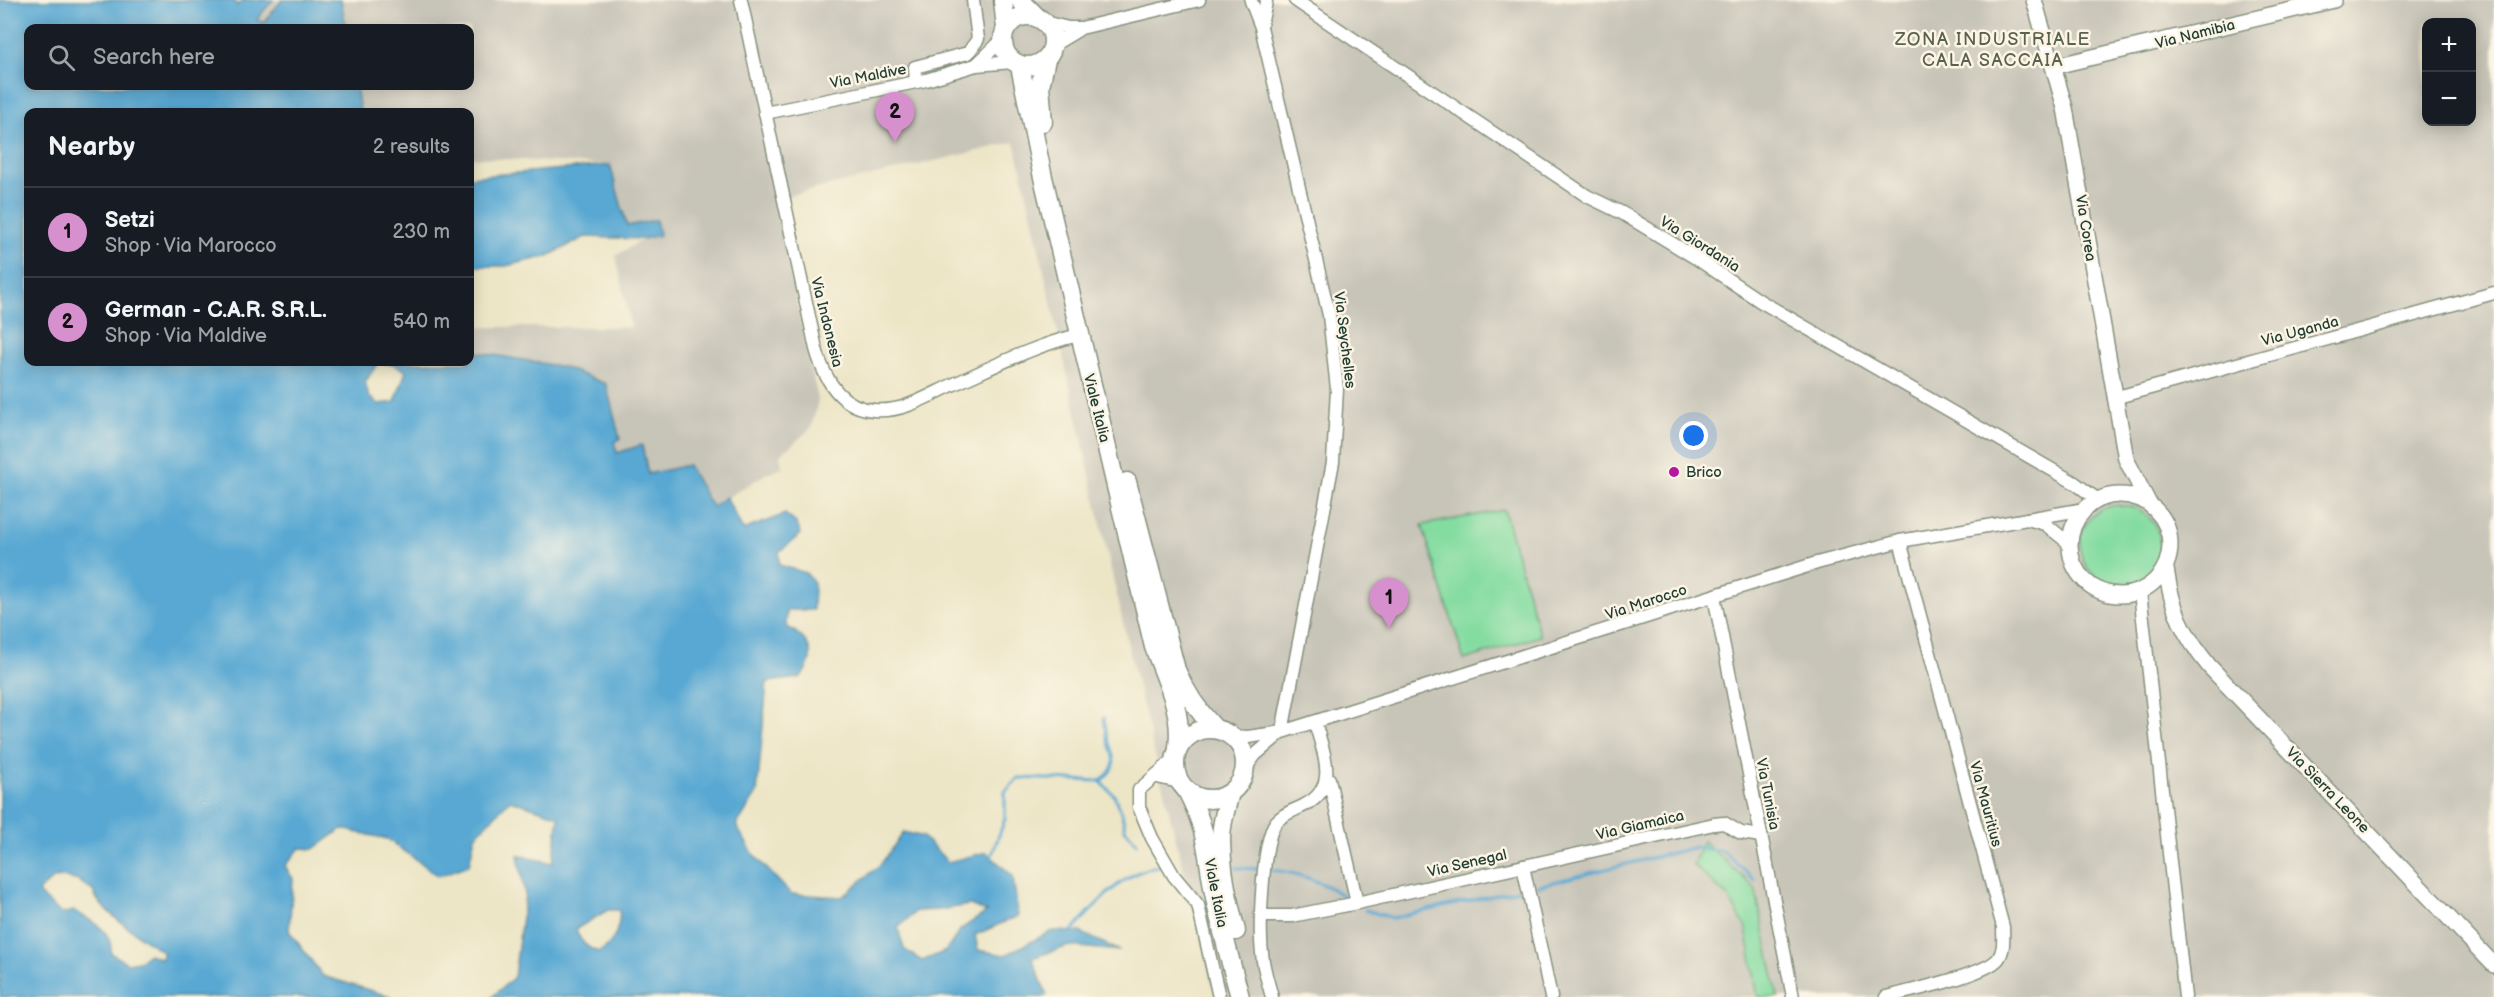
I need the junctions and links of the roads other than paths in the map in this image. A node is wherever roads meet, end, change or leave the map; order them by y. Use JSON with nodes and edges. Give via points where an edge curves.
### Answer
{"nodes":[{"id":1,"x":741,"y":0,"type":"edge"},
{"id":2,"x":973,"y":0,"type":"edge"},
{"id":3,"x":1003,"y":0,"type":"edge"},
{"id":4,"x":1020,"y":0,"type":"edge"},
{"id":5,"x":1199,"y":0,"type":"edge"},
{"id":6,"x":1250,"y":0,"type":"edge"},
{"id":7,"x":1295,"y":0,"type":"edge"},
{"id":8,"x":2034,"y":0,"type":"edge"},
{"id":9,"x":2334,"y":0,"type":"edge"},
{"id":10,"x":1267,"y":1,"type":"edge"},
{"id":11,"x":1041,"y":20,"type":"junction"},
{"id":12,"x":1261,"y":27,"type":"junction"},
{"id":13,"x":1081,"y":28,"type":"junction"},
{"id":14,"x":1004,"y":34,"type":"junction"},
{"id":15,"x":1050,"y":52,"type":"junction"},
{"id":16,"x":1017,"y":64,"type":"junction"},
{"id":17,"x":976,"y":65,"type":"junction"},
{"id":18,"x":2055,"y":66,"type":"junction"},
{"id":19,"x":916,"y":82,"type":"junction"},
{"id":20,"x":765,"y":113,"type":"junction"},
{"id":21,"x":2494,"y":293,"type":"edge"},
{"id":22,"x":1079,"y":335,"type":"junction"},
{"id":23,"x":2114,"y":398,"type":"junction"},
{"id":24,"x":2126,"y":459,"type":"junction"},
{"id":25,"x":2113,"y":495,"type":"junction"},
{"id":26,"x":2148,"y":502,"type":"junction"},
{"id":27,"x":2092,"y":504,"type":"junction"},
{"id":28,"x":2023,"y":518,"type":"junction"},
{"id":29,"x":1900,"y":542,"type":"junction"},
{"id":30,"x":2070,"y":544,"type":"junction"},
{"id":31,"x":2166,"y":569,"type":"junction"},
{"id":32,"x":2145,"y":590,"type":"junction"},
{"id":33,"x":1714,"y":596,"type":"junction"},
{"id":34,"x":2173,"y":608,"type":"junction"},
{"id":35,"x":1315,"y":722,"type":"junction"},
{"id":36,"x":1223,"y":732,"type":"junction"},
{"id":37,"x":1282,"y":732,"type":"junction"},
{"id":38,"x":1176,"y":753,"type":"junction"},
{"id":39,"x":1245,"y":769,"type":"junction"},
{"id":40,"x":1327,"y":773,"type":"junction"},
{"id":41,"x":1157,"y":777,"type":"junction"},
{"id":42,"x":1183,"y":787,"type":"junction"},
{"id":43,"x":1230,"y":793,"type":"junction"},
{"id":44,"x":1761,"y":836,"type":"junction"},
{"id":45,"x":1523,"y":866,"type":"junction"},
{"id":46,"x":1357,"y":903,"type":"junction"},
{"id":47,"x":1262,"y":916,"type":"junction"},
{"id":48,"x":2494,"y":965,"type":"edge"},
{"id":49,"x":1220,"y":997,"type":"edge"},
{"id":50,"x":1240,"y":997,"type":"edge"},
{"id":51,"x":1252,"y":997,"type":"edge"},
{"id":52,"x":1272,"y":997,"type":"edge"},
{"id":53,"x":1551,"y":997,"type":"edge"},
{"id":54,"x":1792,"y":997,"type":"edge"},
{"id":55,"x":1886,"y":997,"type":"edge"},
{"id":56,"x":2186,"y":997,"type":"edge"}],
"edges":[{"from":1,"to":20,"type":"street","name":"Via Indonesia"},
{"from":2,"to":19,"type":"street","via":[[978,39],[968,53],[915,67]]},
{"from":3,"to":14,"type":"main road"},
{"from":4,"to":11,"type":"main road"},
{"from":5,"to":13,"type":"street"},
{"from":6,"to":10,"type":"street","via":[[1258,4]]},
{"from":6,"to":12,"type":"street","name":"Via Seychelles"},
{"from":7,"to":27,"type":"street","name":"Via Giordania","via":[[1587,196],[1622,213],[1760,301],[2075,483]]},
{"from":8,"to":18,"type":"street","name":"Via Corea"},
{"from":9,"to":18,"type":"street","name":"Via Namibia"},
{"from":10,"to":12,"type":"street","name":"Via Seychelles"},
{"from":11,"to":13,"type":"street"},
{"from":11,"to":14,"type":"main road","via":[[1020,17],[1010,23]]},
{"from":11,"to":15,"type":"main road","via":[[1052,33]]},
{"from":12,"to":37,"type":"street","name":"Via Seychelles","via":[[1329,315],[1337,389],[1333,462]]},
{"from":13,"to":15,"type":"street"},
{"from":14,"to":16,"type":"main road","via":[[1006,54]]},
{"from":14,"to":17,"type":"street","name":"Via Maldive"},
{"from":15,"to":16,"type":"main road","via":[[1036,65]]},
{"from":15,"to":36,"type":"main road","name":"Viale Italia","via":[[1040,86],[1051,172],[1165,633],[1184,690]]},
{"from":16,"to":17,"type":"street","name":"Via Maldive"},
{"from":16,"to":22,"type":"main road","name":"Viale Italia"},
{"from":17,"to":19,"type":"street","name":"Via Maldive"},
{"from":18,"to":23,"type":"street","name":"Via Corea","via":[[2066,108]]},
{"from":19,"to":20,"type":"street","name":"Via Maldive"},
{"from":20,"to":22,"type":"street","name":"Via Indonesia","via":[[816,349],[827,381],[851,403],[875,410],[906,406],[1038,347]]},
{"from":21,"to":23,"type":"street","name":"Via Uganda"},
{"from":22,"to":38,"type":"main road","name":"Viale Italia","via":[[1154,647],[1176,702]]},
{"from":23,"to":24,"type":"street","name":"Via Corea"},
{"from":24,"to":25,"type":"street"},
{"from":24,"to":26,"type":"street"},
{"from":25,"to":26,"type":"street","via":[[2131,495]]},
{"from":25,"to":27,"type":"street"},
{"from":26,"to":31,"type":"street","via":[[2162,516],[2170,536],[2171,554]]},
{"from":27,"to":28,"type":"street","name":"Via Marocco"},
{"from":27,"to":30,"type":"street","via":[[2076,521]]},
{"from":28,"to":29,"type":"street","name":"Via Marocco"},
{"from":28,"to":30,"type":"street","via":[[2045,524]]},
{"from":29,"to":33,"type":"street","name":"Via Marocco"},
{"from":29,"to":55,"type":"street","name":"Via Mauritius","via":[[2003,927],[2003,945],[1998,959],[1984,970]]},
{"from":30,"to":32,"type":"street","via":[[2072,560],[2089,585],[2104,594],[2121,596]]},
{"from":31,"to":32,"type":"street"},
{"from":31,"to":34,"type":"street","name":"Via Sierra Leone"},
{"from":32,"to":34,"type":"street","name":"Via Sierra Leone"},
{"from":32,"to":56,"type":"street"},
{"from":33,"to":35,"type":"street","name":"Via Marocco"},
{"from":33,"to":44,"type":"street","name":"Via Tunisia"},
{"from":34,"to":48,"type":"street","name":"Via Sierra Leone","via":[[2193,647],[2209,666]]},
{"from":35,"to":37,"type":"street","name":"Via Marocco"},
{"from":35,"to":40,"type":"street"},
{"from":36,"to":37,"type":"street","name":"Via Marocco","via":[[1248,737]]},
{"from":36,"to":38,"type":"main road","via":[[1194,732]]},
{"from":36,"to":39,"type":"main road","via":[[1242,750]]},
{"from":37,"to":39,"type":"street","name":"Via Marocco","via":[[1255,754]]},
{"from":38,"to":41,"type":"street"},
{"from":38,"to":42,"type":"main road","via":[[1175,771]]},
{"from":39,"to":43,"type":"main road"},
{"from":40,"to":46,"type":"street"},
{"from":40,"to":47,"type":"street","via":[[1324,789],[1317,798],[1286,813],[1269,836]]},
{"from":41,"to":42,"type":"street"},
{"from":41,"to":49,"type":"street","via":[[1139,790],[1139,807],[1168,866],[1198,905]]},
{"from":42,"to":43,"type":"main road","via":[[1208,799]]},
{"from":42,"to":50,"type":"main road","name":"Viale Italia","via":[[1197,810],[1206,837],[1214,894]]},
{"from":43,"to":51,"type":"main road","name":"Viale Italia","via":[[1222,823],[1223,863]]},
{"from":44,"to":45,"type":"street","name":"Via Giamaica","via":[[1741,833],[1724,823],[1714,824]]},
{"from":44,"to":54,"type":"street","name":"Via Tunisia"},
{"from":45,"to":46,"type":"street","name":"Via Senegal"},
{"from":45,"to":53,"type":"street","name":"Via Senegal"},
{"from":46,"to":47,"type":"street","name":"Via Senegal","via":[[1292,916]]},
{"from":47,"to":52,"type":"street","via":[[1262,950]]}]}
